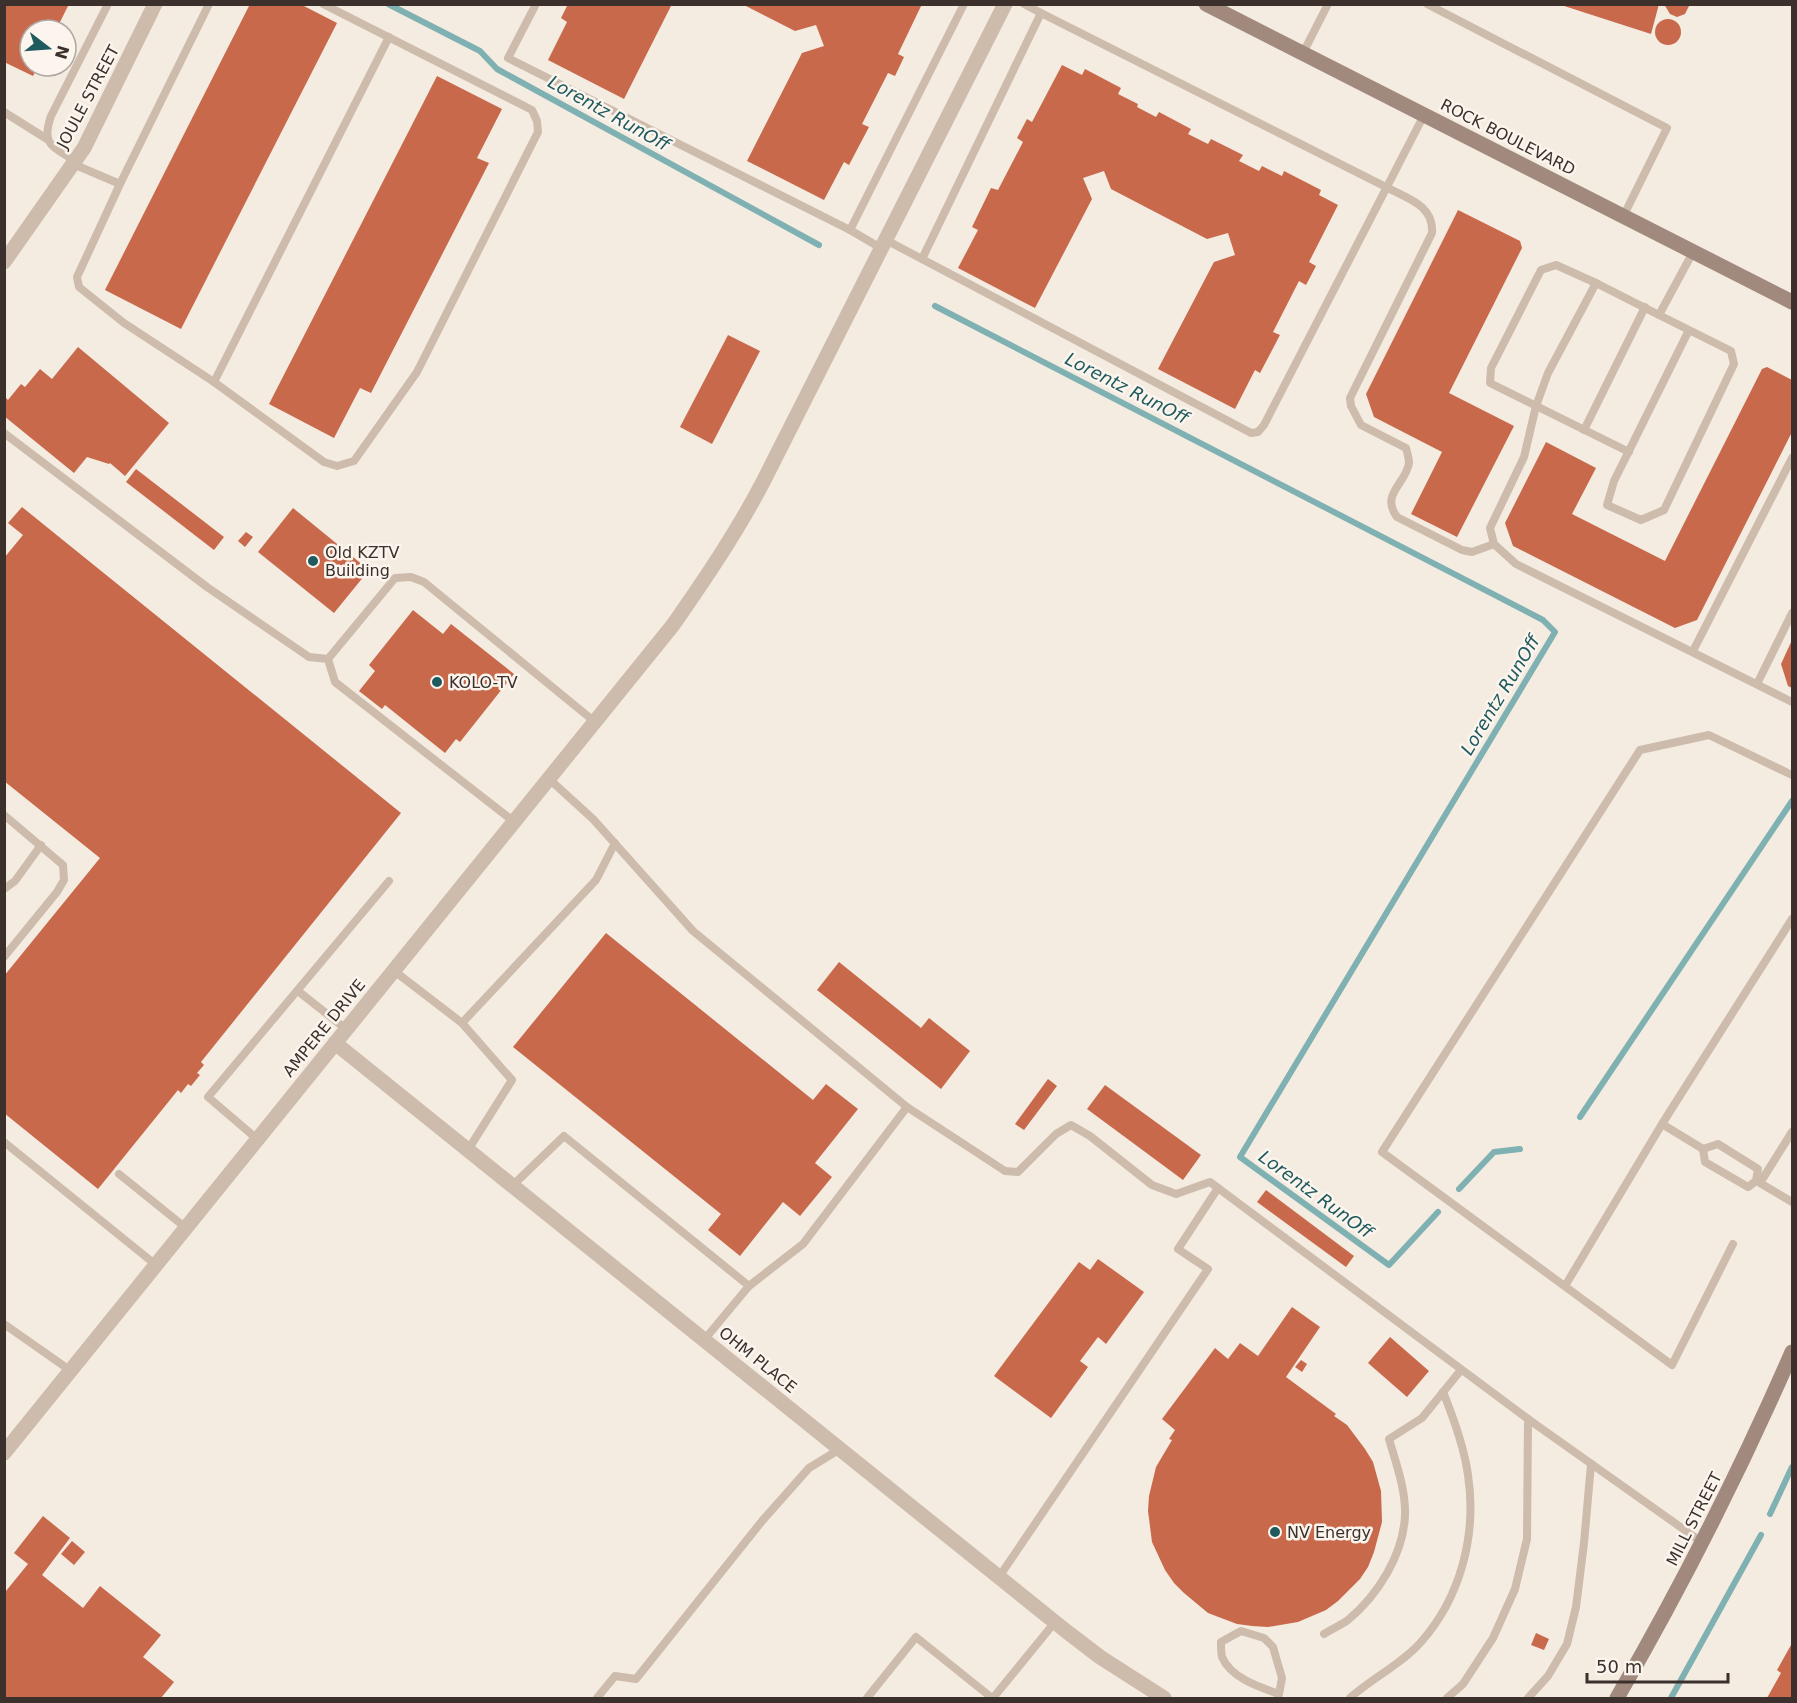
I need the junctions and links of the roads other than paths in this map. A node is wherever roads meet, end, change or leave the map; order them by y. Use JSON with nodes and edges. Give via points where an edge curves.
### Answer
{"nodes":[{"id":1,"x":108,"y":4,"type":"edge"},
{"id":2,"x":155,"y":4,"type":"edge"},
{"id":3,"x":209,"y":4,"type":"edge"},
{"id":4,"x":323,"y":4,"type":"edge"},
{"id":5,"x":536,"y":4,"type":"edge"},
{"id":6,"x":964,"y":4,"type":"edge"},
{"id":7,"x":1005,"y":4,"type":"edge"},
{"id":8,"x":1024,"y":4,"type":"edge"},
{"id":9,"x":1206,"y":4,"type":"edge"},
{"id":10,"x":1328,"y":4,"type":"edge"},
{"id":11,"x":1427,"y":4,"type":"edge"},
{"id":12,"x":1041,"y":13,"type":"junction"},
{"id":13,"x":389,"y":37,"type":"junction"},
{"id":14,"x":1303,"y":53,"type":"junction"},
{"id":15,"x":4,"y":112,"type":"edge"},
{"id":16,"x":1424,"y":115,"type":"junction"},
{"id":17,"x":47,"y":139,"type":"junction"},
{"id":18,"x":74,"y":162,"type":"junction"},
{"id":19,"x":120,"y":184,"type":"junction"},
{"id":20,"x":1386,"y":187,"type":"junction"},
{"id":21,"x":1623,"y":217,"type":"junction"},
{"id":22,"x":849,"y":230,"type":"junction"},
{"id":23,"x":884,"y":244,"type":"junction"},
{"id":24,"x":1693,"y":252,"type":"junction"},
{"id":25,"x":922,"y":259,"type":"junction"},
{"id":26,"x":4,"y":262,"type":"edge"},
{"id":27,"x":1596,"y":283,"type":"junction"},
{"id":28,"x":1792,"y":302,"type":"edge"},
{"id":29,"x":1645,"y":308,"type":"junction"},
{"id":30,"x":1659,"y":315,"type":"junction"},
{"id":31,"x":1689,"y":330,"type":"junction"},
{"id":32,"x":214,"y":382,"type":"junction"},
{"id":33,"x":1536,"y":406,"type":"junction"},
{"id":34,"x":1584,"y":430,"type":"junction"},
{"id":35,"x":4,"y":433,"type":"edge"},
{"id":36,"x":1629,"y":452,"type":"junction"},
{"id":37,"x":1792,"y":458,"type":"edge"},
{"id":38,"x":1494,"y":544,"type":"junction"},
{"id":39,"x":1792,"y":613,"type":"edge"},
{"id":40,"x":1693,"y":651,"type":"junction"},
{"id":41,"x":328,"y":659,"type":"junction"},
{"id":42,"x":1757,"y":684,"type":"junction"},
{"id":43,"x":1792,"y":702,"type":"edge"},
{"id":44,"x":595,"y":722,"type":"junction"},
{"id":45,"x":1792,"y":775,"type":"edge"},
{"id":46,"x":548,"y":778,"type":"junction"},
{"id":47,"x":4,"y":815,"type":"edge"},
{"id":48,"x":513,"y":821,"type":"junction"},
{"id":49,"x":615,"y":843,"type":"junction"},
{"id":50,"x":41,"y":845,"type":"junction"},
{"id":51,"x":388,"y":881,"type":"dead end"},
{"id":52,"x":4,"y":889,"type":"edge"},
{"id":53,"x":1792,"y":919,"type":"edge"},
{"id":54,"x":4,"y":957,"type":"edge"},
{"id":55,"x":393,"y":970,"type":"junction"},
{"id":56,"x":298,"y":991,"type":"junction"},
{"id":57,"x":462,"y":1023,"type":"junction"},
{"id":58,"x":346,"y":1029,"type":"junction"},
{"id":59,"x":335,"y":1043,"type":"junction"},
{"id":60,"x":907,"y":1107,"type":"junction"},
{"id":61,"x":1662,"y":1124,"type":"junction"},
{"id":62,"x":1792,"y":1132,"type":"edge"},
{"id":63,"x":257,"y":1139,"type":"junction"},
{"id":64,"x":4,"y":1142,"type":"edge"},
{"id":65,"x":1703,"y":1149,"type":"junction"},
{"id":66,"x":468,"y":1150,"type":"junction"},
{"id":67,"x":119,"y":1174,"type":"dead end"},
{"id":68,"x":1758,"y":1182,"type":"junction"},
{"id":69,"x":512,"y":1186,"type":"junction"},
{"id":70,"x":1218,"y":1188,"type":"junction"},
{"id":71,"x":1792,"y":1202,"type":"edge"},
{"id":72,"x":186,"y":1228,"type":"junction"},
{"id":73,"x":1733,"y":1244,"type":"dead end"},
{"id":74,"x":156,"y":1265,"type":"junction"},
{"id":75,"x":749,"y":1286,"type":"junction"},
{"id":76,"x":1564,"y":1286,"type":"junction"},
{"id":77,"x":4,"y":1324,"type":"edge"},
{"id":78,"x":704,"y":1340,"type":"junction"},
{"id":79,"x":1792,"y":1352,"type":"edge"},
{"id":80,"x":1461,"y":1370,"type":"junction"},
{"id":81,"x":71,"y":1371,"type":"junction"},
{"id":82,"x":1443,"y":1392,"type":"junction"},
{"id":83,"x":1528,"y":1419,"type":"junction"},
{"id":84,"x":840,"y":1449,"type":"junction"},
{"id":85,"x":4,"y":1453,"type":"edge"},
{"id":86,"x":1591,"y":1464,"type":"junction"},
{"id":87,"x":1703,"y":1543,"type":"junction"},
{"id":88,"x":999,"y":1577,"type":"junction"},
{"id":89,"x":1055,"y":1622,"type":"junction"},
{"id":90,"x":1324,"y":1634,"type":"dead end"},
{"id":91,"x":1278,"y":1697,"type":"edge"},
{"id":92,"x":1622,"y":1697,"type":"edge"},
{"id":93,"x":597,"y":1698,"type":"edge"},
{"id":94,"x":867,"y":1698,"type":"edge"},
{"id":95,"x":993,"y":1698,"type":"edge"},
{"id":96,"x":1164,"y":1698,"type":"edge"},
{"id":97,"x":1350,"y":1698,"type":"edge"},
{"id":98,"x":1447,"y":1698,"type":"edge"},
{"id":99,"x":1528,"y":1698,"type":"edge"}],
"edges":[{"from":1,"to":17,"type":"lane","via":[[51,116]]},
{"from":2,"to":18,"type":"street","name":"JOULE STREET"},
{"from":3,"to":19,"type":"lane"},
{"from":4,"to":13,"type":"lane"},
{"from":5,"to":22,"type":"lane","via":[[508,57]]},
{"from":6,"to":22,"type":"lane"},
{"from":7,"to":23,"type":"street","name":"AMPERE DRIVE"},
{"from":8,"to":12,"type":"lane"},
{"from":9,"to":14,"type":"main road","name":"ROCK BOULEVARD"},
{"from":10,"to":14,"type":"lane"},
{"from":11,"to":21,"type":"lane","via":[[1666,128]]},
{"from":12,"to":20,"type":"lane"},
{"from":12,"to":25,"type":"lane"},
{"from":13,"to":32,"type":"lane"},
{"from":13,"to":32,"type":"lane","via":[[532,110],[538,132],[417,372],[354,461],[337,466],[324,462]]},
{"from":14,"to":16,"type":"main road","name":"ROCK BOULEVARD"},
{"from":15,"to":17,"type":"lane"},
{"from":16,"to":20,"type":"lane"},
{"from":16,"to":21,"type":"main road","name":"ROCK BOULEVARD"},
{"from":17,"to":18,"type":"lane"},
{"from":18,"to":19,"type":"lane"},
{"from":18,"to":26,"type":"street","name":"JOULE STREET"},
{"from":19,"to":32,"type":"lane","via":[[77,277],[79,287]]},
{"from":20,"to":25,"type":"lane","via":[[1258,432],[1251,433]]},
{"from":20,"to":38,"type":"lane","via":[[1428,211],[1432,233],[1350,398],[1351,406],[1361,425],[1406,448],[1409,464],[1390,501],[1397,517],[1462,550],[1472,552]]},
{"from":21,"to":24,"type":"main road","name":"ROCK BOULEVARD"},
{"from":22,"to":23,"type":"lane"},
{"from":23,"to":25,"type":"lane"},
{"from":23,"to":44,"type":"street","name":"AMPERE DRIVE","via":[[745,517],[673,626]]},
{"from":24,"to":28,"type":"main road","name":"ROCK BOULEVARD"},
{"from":24,"to":30,"type":"lane"},
{"from":27,"to":29,"type":"lane"},
{"from":27,"to":33,"type":"lane","via":[[1548,374]]},
{"from":27,"to":33,"type":"lane","via":[[1556,265],[1541,270],[1491,368],[1490,383]]},
{"from":29,"to":30,"type":"lane"},
{"from":29,"to":34,"type":"lane"},
{"from":30,"to":31,"type":"lane"},
{"from":31,"to":36,"type":"lane"},
{"from":31,"to":36,"type":"lane","via":[[1731,351],[1734,363],[1664,510],[1641,520],[1607,505]]},
{"from":33,"to":34,"type":"lane"},
{"from":33,"to":38,"type":"lane","via":[[1524,457],[1490,528]]},
{"from":34,"to":36,"type":"lane"},
{"from":35,"to":41,"type":"lane","via":[[207,587],[309,657]]},
{"from":37,"to":40,"type":"lane"},
{"from":38,"to":40,"type":"lane","via":[[1516,564]]},
{"from":39,"to":42,"type":"lane"},
{"from":40,"to":42,"type":"lane"},
{"from":41,"to":44,"type":"lane","via":[[395,579],[411,578],[424,582]]},
{"from":41,"to":48,"type":"lane","via":[[335,682]]},
{"from":42,"to":43,"type":"lane"},
{"from":44,"to":46,"type":"street","name":"AMPERE DRIVE"},
{"from":45,"to":76,"type":"lane","via":[[1709,735],[1640,750],[1382,1152]]},
{"from":46,"to":48,"type":"street","name":"AMPERE DRIVE"},
{"from":46,"to":49,"type":"lane"},
{"from":47,"to":50,"type":"lane"},
{"from":48,"to":55,"type":"street","name":"AMPERE DRIVE"},
{"from":49,"to":57,"type":"lane","via":[[596,880]]},
{"from":49,"to":60,"type":"lane","via":[[693,931]]},
{"from":50,"to":52,"type":"lane","via":[[15,881]]},
{"from":50,"to":54,"type":"lane","via":[[63,865],[64,880]]},
{"from":51,"to":56,"type":"lane"},
{"from":53,"to":61,"type":"lane"},
{"from":55,"to":57,"type":"lane"},
{"from":55,"to":58,"type":"street","name":"AMPERE DRIVE"},
{"from":56,"to":58,"type":"lane"},
{"from":56,"to":63,"type":"lane","via":[[207,1097]]},
{"from":57,"to":66,"type":"lane","via":[[512,1080]]},
{"from":58,"to":59,"type":"street","name":"AMPERE DRIVE"},
{"from":59,"to":63,"type":"street","name":"AMPERE DRIVE"},
{"from":59,"to":66,"type":"street","name":"OHM PLACE"},
{"from":60,"to":70,"type":"lane","via":[[1005,1171],[1018,1172],[1056,1134],[1071,1125],[1152,1185],[1176,1194],[1210,1182]]},
{"from":60,"to":75,"type":"lane","via":[[802,1244]]},
{"from":61,"to":65,"type":"lane"},
{"from":61,"to":76,"type":"lane"},
{"from":62,"to":68,"type":"lane"},
{"from":63,"to":72,"type":"street","name":"AMPERE DRIVE"},
{"from":64,"to":74,"type":"lane"},
{"from":65,"to":68,"type":"lane","via":[[1705,1162],[1728,1176],[1748,1186]]},
{"from":65,"to":68,"type":"lane","via":[[1718,1144],[1758,1169]]},
{"from":66,"to":69,"type":"street","name":"OHM PLACE"},
{"from":67,"to":72,"type":"lane"},
{"from":68,"to":71,"type":"lane"},
{"from":69,"to":75,"type":"lane","via":[[564,1136]]},
{"from":69,"to":78,"type":"street","name":"OHM PLACE"},
{"from":70,"to":80,"type":"lane"},
{"from":70,"to":88,"type":"lane","via":[[1178,1249],[1208,1269]]},
{"from":72,"to":74,"type":"street","name":"AMPERE DRIVE"},
{"from":73,"to":76,"type":"lane","via":[[1671,1365]]},
{"from":74,"to":81,"type":"street","name":"AMPERE DRIVE"},
{"from":75,"to":78,"type":"lane"},
{"from":77,"to":81,"type":"lane"},
{"from":78,"to":84,"type":"street","name":"OHM PLACE"},
{"from":79,"to":87,"type":"main road","name":"MILL STREET"},
{"from":80,"to":82,"type":"lane"},
{"from":80,"to":83,"type":"lane"},
{"from":81,"to":85,"type":"street","name":"AMPERE DRIVE"},
{"from":82,"to":90,"type":"lane","via":[[1422,1418],[1389,1439],[1404,1516],[1401,1540],[1392,1563],[1363,1606]]},
{"from":82,"to":97,"type":"lane","via":[[1457,1428],[1468,1476],[1470,1517],[1463,1566],[1447,1606],[1421,1643]]},
{"from":83,"to":86,"type":"lane"},
{"from":83,"to":98,"type":"lane","via":[[1527,1539],[1515,1589],[1493,1638],[1463,1684]]},
{"from":84,"to":88,"type":"street","name":"OHM PLACE"},
{"from":84,"to":93,"type":"lane","via":[[809,1468],[636,1679],[615,1676]]},
{"from":86,"to":87,"type":"lane"},
{"from":86,"to":99,"type":"lane","via":[[1576,1607],[1567,1644],[1548,1676]]},
{"from":87,"to":92,"type":"main road","name":"MILL STREET"},
{"from":88,"to":89,"type":"street","name":"OHM PLACE"},
{"from":89,"to":95,"type":"lane"},
{"from":89,"to":96,"type":"street","name":"OHM PLACE"},
{"from":91,"to":91,"type":"lane","via":[[1282,1678],[1273,1647],[1264,1638],[1241,1631],[1221,1642],[1222,1656],[1233,1672]]},
{"from":94,"to":95,"type":"lane","via":[[916,1637]]}]}
